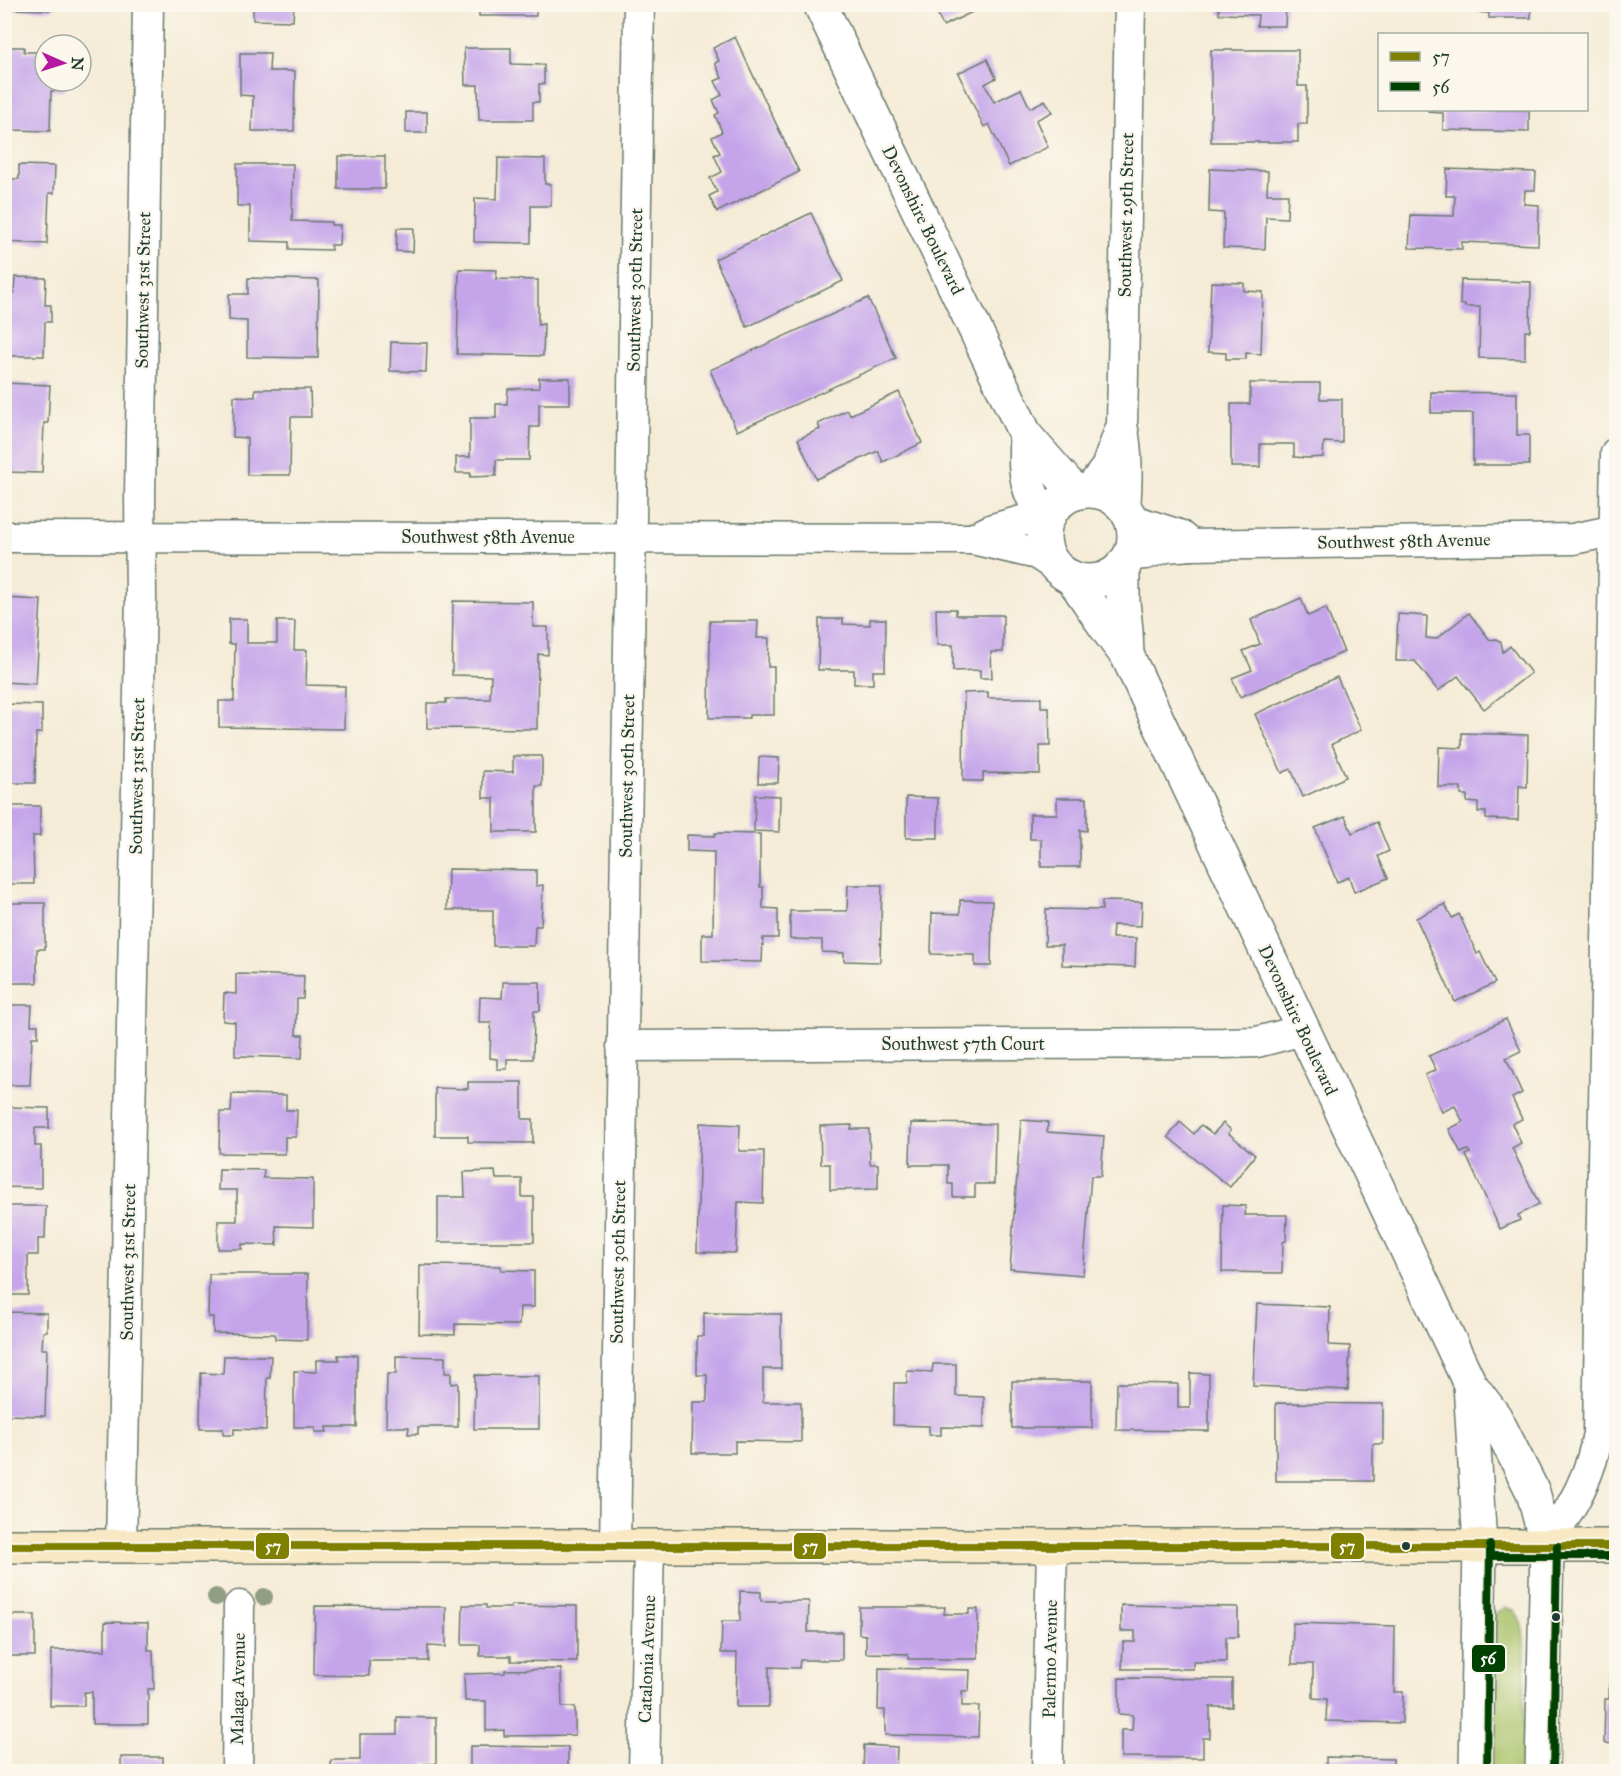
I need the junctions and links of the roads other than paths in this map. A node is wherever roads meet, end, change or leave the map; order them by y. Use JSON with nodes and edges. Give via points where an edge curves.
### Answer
{"nodes":[{"id":1,"x":148,"y":4,"type":"edge"},
{"id":2,"x":639,"y":4,"type":"edge"},
{"id":3,"x":820,"y":4,"type":"edge"},
{"id":4,"x":1130,"y":4,"type":"edge"},
{"id":5,"x":1122,"y":425,"type":"junction"},
{"id":6,"x":1026,"y":436,"type":"junction"},
{"id":7,"x":1617,"y":453,"type":"edge"},
{"id":8,"x":1082,"y":492,"type":"junction"},
{"id":9,"x":1128,"y":514,"type":"junction"},
{"id":10,"x":1048,"y":518,"type":"junction"},
{"id":11,"x":1616,"y":530,"type":"edge"},
{"id":12,"x":4,"y":537,"type":"edge"},
{"id":13,"x":140,"y":537,"type":"junction"},
{"id":14,"x":631,"y":537,"type":"junction"},
{"id":15,"x":972,"y":539,"type":"junction"},
{"id":16,"x":1191,"y":545,"type":"junction"},
{"id":17,"x":1126,"y":560,"type":"junction"},
{"id":18,"x":1063,"y":572,"type":"junction"},
{"id":19,"x":1127,"y":655,"type":"junction"},
{"id":20,"x":1302,"y":1030,"type":"junction"},
{"id":21,"x":622,"y":1046,"type":"junction"},
{"id":22,"x":1470,"y":1384,"type":"junction"},
{"id":23,"x":1480,"y":1545,"type":"junction"},
{"id":24,"x":4,"y":1546,"type":"edge"},
{"id":25,"x":1547,"y":1546,"type":"junction"},
{"id":26,"x":1617,"y":1546,"type":"edge"},
{"id":27,"x":121,"y":1547,"type":"junction"},
{"id":28,"x":615,"y":1547,"type":"junction"},
{"id":29,"x":649,"y":1547,"type":"junction"},
{"id":30,"x":1052,"y":1547,"type":"junction"},
{"id":31,"x":239,"y":1606,"type":"dead end"},
{"id":32,"x":237,"y":1772,"type":"edge"},
{"id":33,"x":644,"y":1772,"type":"edge"},
{"id":34,"x":1047,"y":1772,"type":"edge"},
{"id":35,"x":1476,"y":1772,"type":"edge"},
{"id":36,"x":1542,"y":1772,"type":"edge"}],
"edges":[{"from":1,"to":13,"type":"street","name":"Southwest 31st Street"},
{"from":2,"to":14,"type":"street","name":"Southwest 30th Street"},
{"from":3,"to":6,"type":"street","name":"Devonshire Boulevard"},
{"from":4,"to":5,"type":"street","name":"Southwest 29th Street"},
{"from":5,"to":8,"type":"street","name":"Southwest 29th Street","via":[[1106,468]]},
{"from":5,"to":9,"type":"street","name":"Southwest 29th Street"},
{"from":6,"to":8,"type":"street","name":"Devonshire Boulevard"},
{"from":6,"to":10,"type":"street","name":"Devonshire Boulevard","via":[[1027,477],[1034,498]]},
{"from":7,"to":11,"type":"street"},
{"from":8,"to":9,"type":"street","via":[[1108,496]]},
{"from":8,"to":10,"type":"street","via":[[1060,501]]},
{"from":9,"to":16,"type":"street","via":[[1179,535]]},
{"from":9,"to":17,"type":"street","via":[[1133,537]]},
{"from":10,"to":15,"type":"street","name":"Southwest 58th Avenue","via":[[1029,519]]},
{"from":10,"to":18,"type":"street","via":[[1045,544]]},
{"from":11,"to":16,"type":"street","name":"Southwest 58th Avenue","via":[[1573,539]]},
{"from":11,"to":25,"type":"street","via":[[1598,1433],[1582,1487]]},
{"from":12,"to":13,"type":"street","name":"Southwest 58th Avenue"},
{"from":13,"to":14,"type":"street","name":"Southwest 58th Avenue"},
{"from":13,"to":27,"type":"street","name":"Southwest 31st Street"},
{"from":14,"to":15,"type":"street","name":"Southwest 58th Avenue"},
{"from":14,"to":21,"type":"street","name":"Southwest 30th Street"},
{"from":15,"to":18,"type":"street","name":"Southwest 58th Avenue","via":[[1037,554]]},
{"from":16,"to":17,"type":"street","name":"Southwest 58th Avenue","via":[[1166,547]]},
{"from":17,"to":18,"type":"street","via":[[1113,574],[1100,580],[1085,581]]},
{"from":17,"to":19,"type":"street","name":"Devonshire Boulevard","via":[[1123,602]]},
{"from":18,"to":19,"type":"street","name":"Devonshire Boulevard"},
{"from":19,"to":20,"type":"street","name":"Devonshire Boulevard"},
{"from":20,"to":21,"type":"street","name":"Southwest 57th Court","via":[[1257,1042],[1223,1043]]},
{"from":20,"to":22,"type":"street","name":"Devonshire Boulevard"},
{"from":21,"to":28,"type":"street","name":"Southwest 30th Street"},
{"from":22,"to":23,"type":"street","name":"Devonshire Boulevard"},
{"from":22,"to":25,"type":"street","name":"Devonshire Boulevard","via":[[1495,1417],[1533,1492]]},
{"from":23,"to":25,"type":"main road"},
{"from":23,"to":30,"type":"main road"},
{"from":23,"to":35,"type":"street","name":"Devonshire Boulevard"},
{"from":24,"to":27,"type":"main road"},
{"from":25,"to":26,"type":"main road"},
{"from":25,"to":36,"type":"street","name":"Devonshire Boulevard"},
{"from":27,"to":28,"type":"main road"},
{"from":28,"to":29,"type":"main road"},
{"from":29,"to":30,"type":"main road"},
{"from":29,"to":33,"type":"street","name":"Catalonia Avenue"},
{"from":30,"to":34,"type":"street","name":"Palermo Avenue"},
{"from":31,"to":32,"type":"street","name":"Malaga Avenue"}]}
